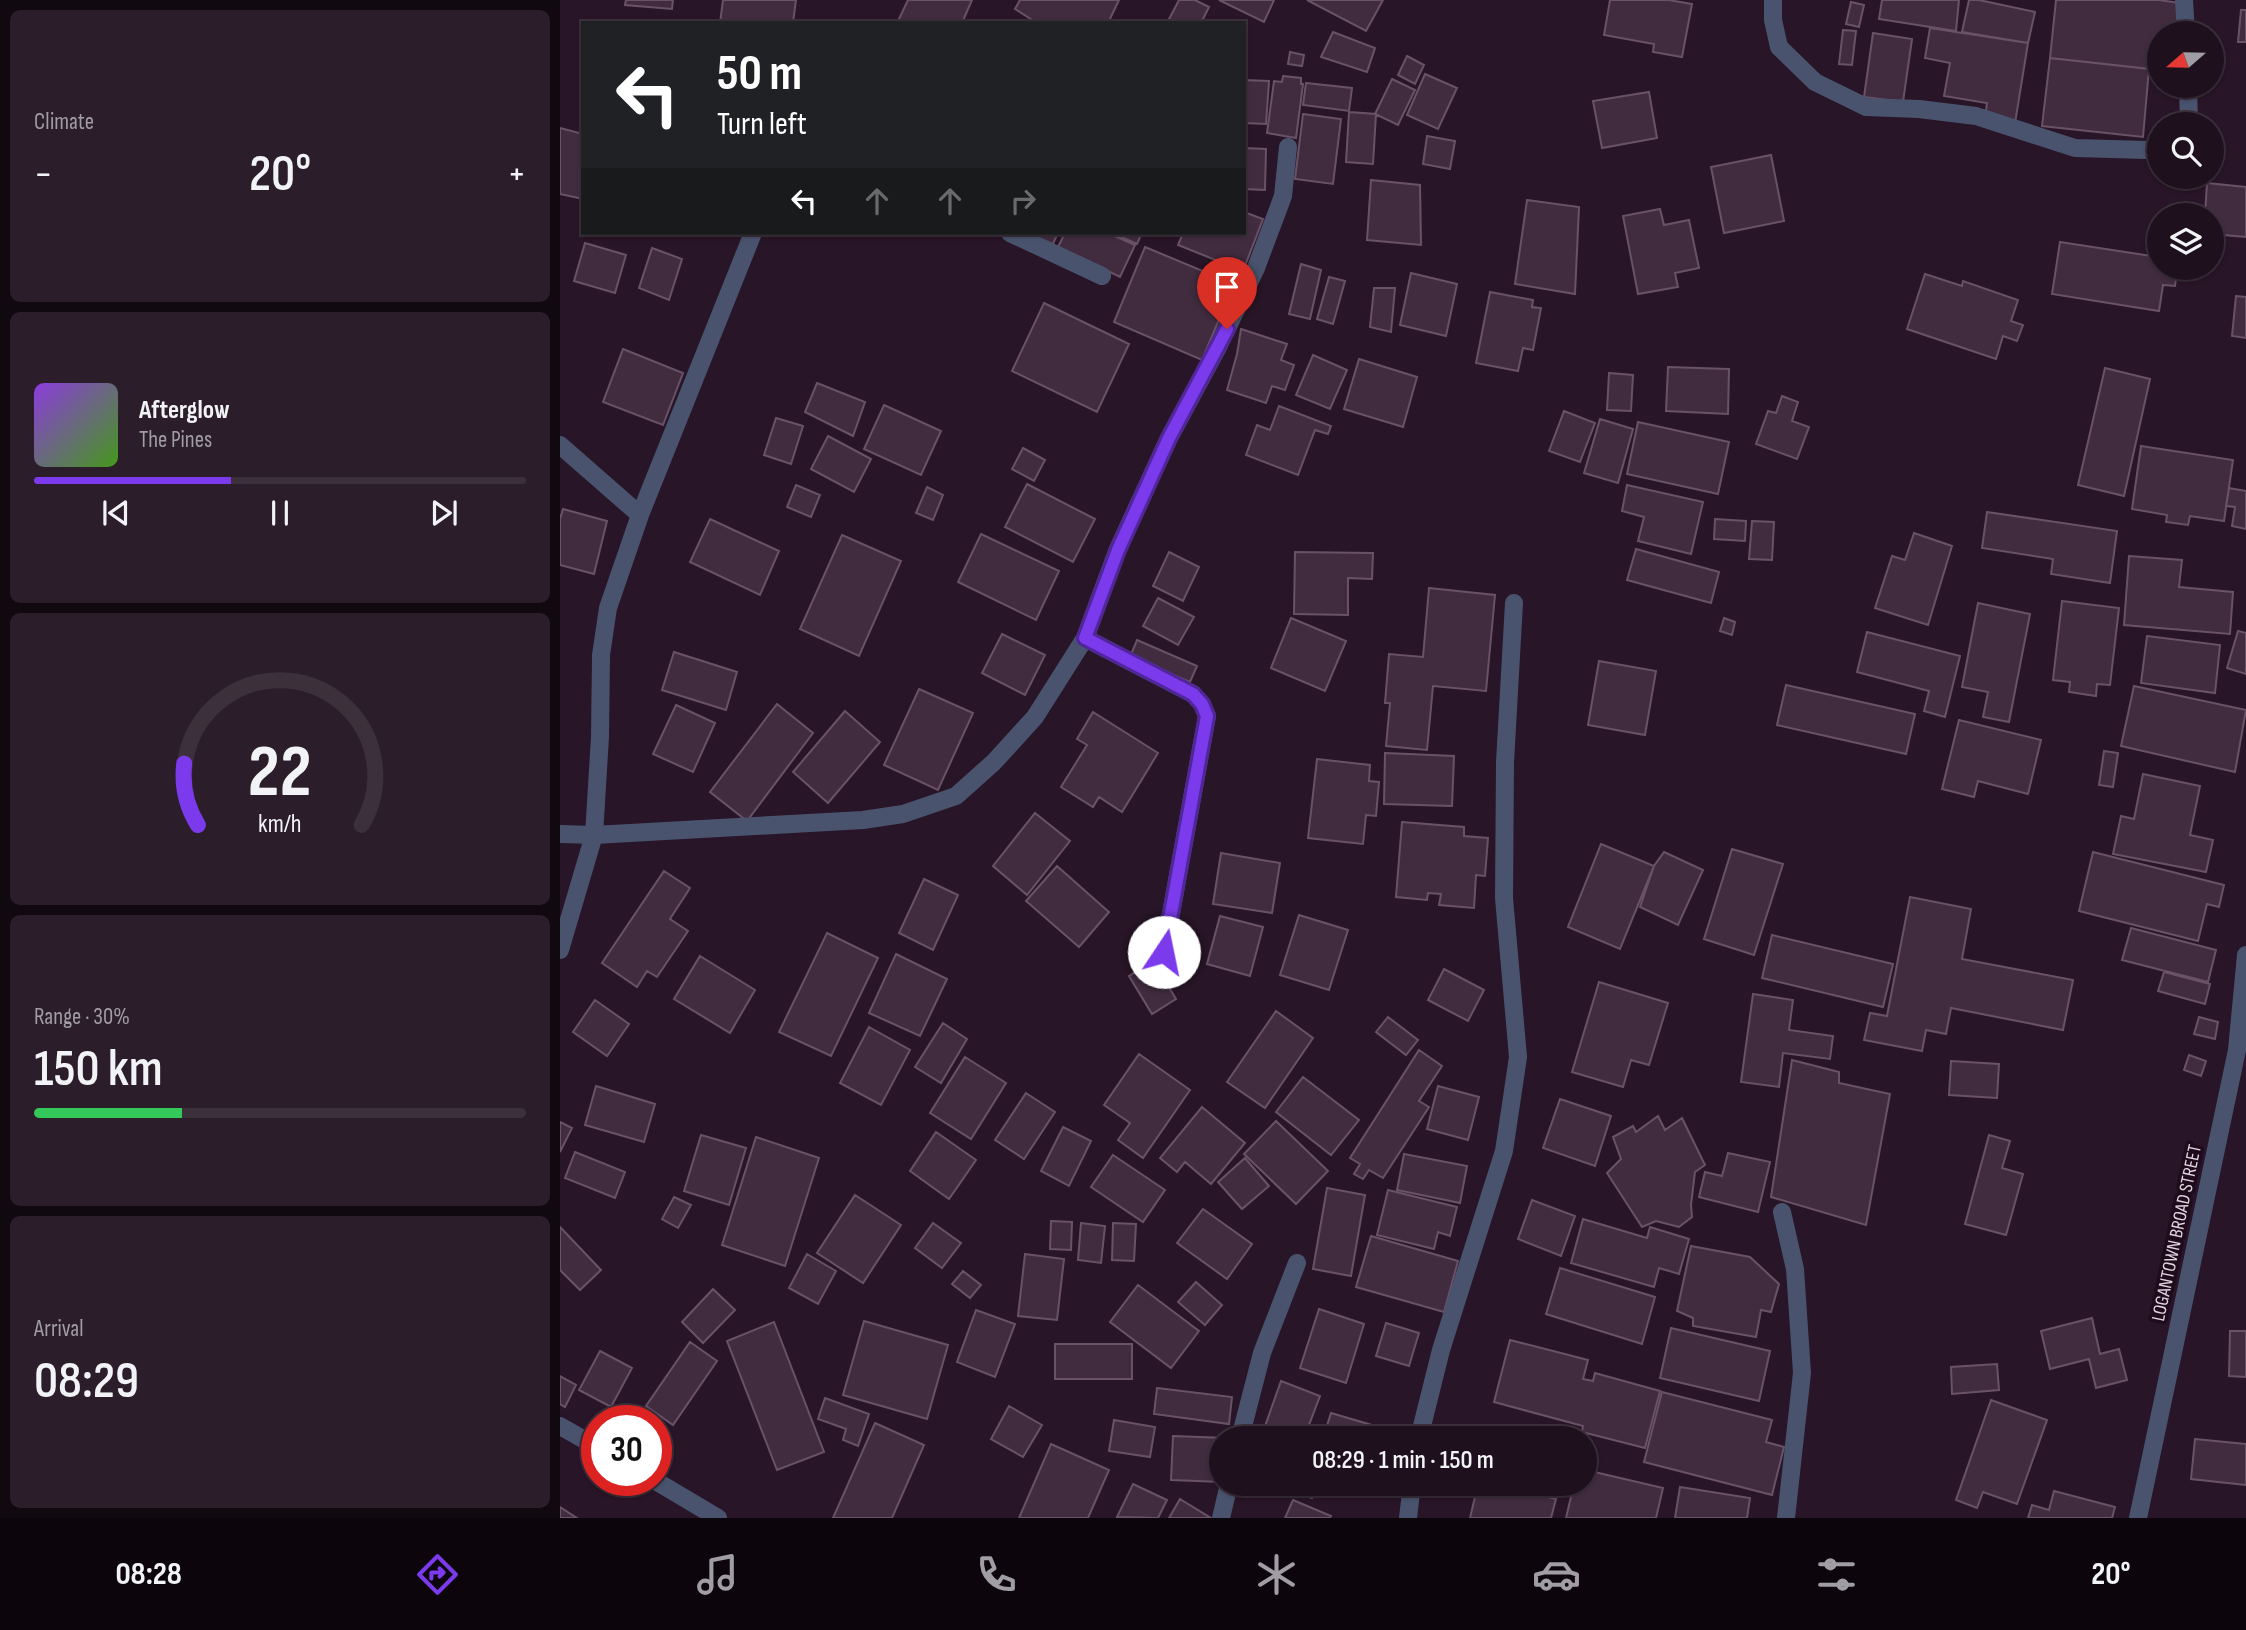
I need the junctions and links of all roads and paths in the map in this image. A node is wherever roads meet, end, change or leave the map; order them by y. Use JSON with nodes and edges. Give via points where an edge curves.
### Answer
{"nodes":[{"id":1,"x":1773,"y":0,"type":"edge"},
{"id":2,"x":2184,"y":0,"type":"edge"},
{"id":3,"x":2185,"y":21,"type":"edge"},
{"id":4,"x":1288,"y":146,"type":"dead end"},
{"id":5,"x":2147,"y":150,"type":"edge"},
{"id":6,"x":752,"y":235,"type":"edge"},
{"id":7,"x":1014,"y":235,"type":"edge"},
{"id":8,"x":1102,"y":276,"type":"dead end"},
{"id":9,"x":560,"y":445,"type":"edge"},
{"id":10,"x":640,"y":515,"type":"junction"},
{"id":11,"x":1514,"y":603,"type":"dead end"},
{"id":12,"x":1085,"y":638,"type":"junction"},
{"id":13,"x":560,"y":834,"type":"edge"},
{"id":14,"x":594,"y":835,"type":"junction"},
{"id":15,"x":560,"y":950,"type":"edge"},
{"id":16,"x":1164,"y":952,"type":"dead end"},
{"id":17,"x":2246,"y":955,"type":"edge"},
{"id":18,"x":1782,"y":1212,"type":"dead end"},
{"id":19,"x":1297,"y":1263,"type":"dead end"},
{"id":20,"x":560,"y":1426,"type":"edge"},
{"id":21,"x":1243,"y":1426,"type":"edge"},
{"id":22,"x":1422,"y":1426,"type":"edge"},
{"id":23,"x":581,"y":1438,"type":"edge"},
{"id":24,"x":672,"y":1491,"type":"edge"},
{"id":25,"x":1226,"y":1496,"type":"edge"},
{"id":26,"x":1411,"y":1496,"type":"edge"},
{"id":27,"x":718,"y":1518,"type":"edge"},
{"id":28,"x":1221,"y":1518,"type":"edge"},
{"id":29,"x":1408,"y":1518,"type":"edge"},
{"id":30,"x":1786,"y":1518,"type":"edge"},
{"id":31,"x":2138,"y":1518,"type":"edge"}],
"edges":[{"from":1,"to":5,"type":"street","via":[[1779,47],[1815,82],[1866,107],[1976,116],[2075,148]]},
{"from":2,"to":3,"type":"street"},
{"from":4,"to":12,"type":"street","via":[[1283,196],[1256,268],[1169,438],[1118,550]]},
{"from":6,"to":10,"type":"street"},
{"from":7,"to":8,"type":"street"},
{"from":9,"to":10,"type":"street"},
{"from":10,"to":14,"type":"street","via":[[608,608],[601,655]]},
{"from":11,"to":22,"type":"street","via":[[1503,898],[1518,1057],[1504,1151],[1441,1350]]},
{"from":12,"to":14,"type":"street","via":[[1035,718],[956,796],[903,814],[863,820]]},
{"from":12,"to":16,"type":"street","via":[[1193,694],[1207,716]]},
{"from":13,"to":14,"type":"street"},
{"from":14,"to":15,"type":"street"},
{"from":17,"to":31,"type":"street","name":"LOGANTOWN BROAD STREET","via":[[2236,1049]]},
{"from":18,"to":30,"type":"street","via":[[1796,1269],[1802,1373]]},
{"from":19,"to":21,"type":"street","via":[[1262,1353]]},
{"from":20,"to":23,"type":"street"},
{"from":24,"to":27,"type":"street"},
{"from":25,"to":28,"type":"street"},
{"from":26,"to":29,"type":"street"}]}
